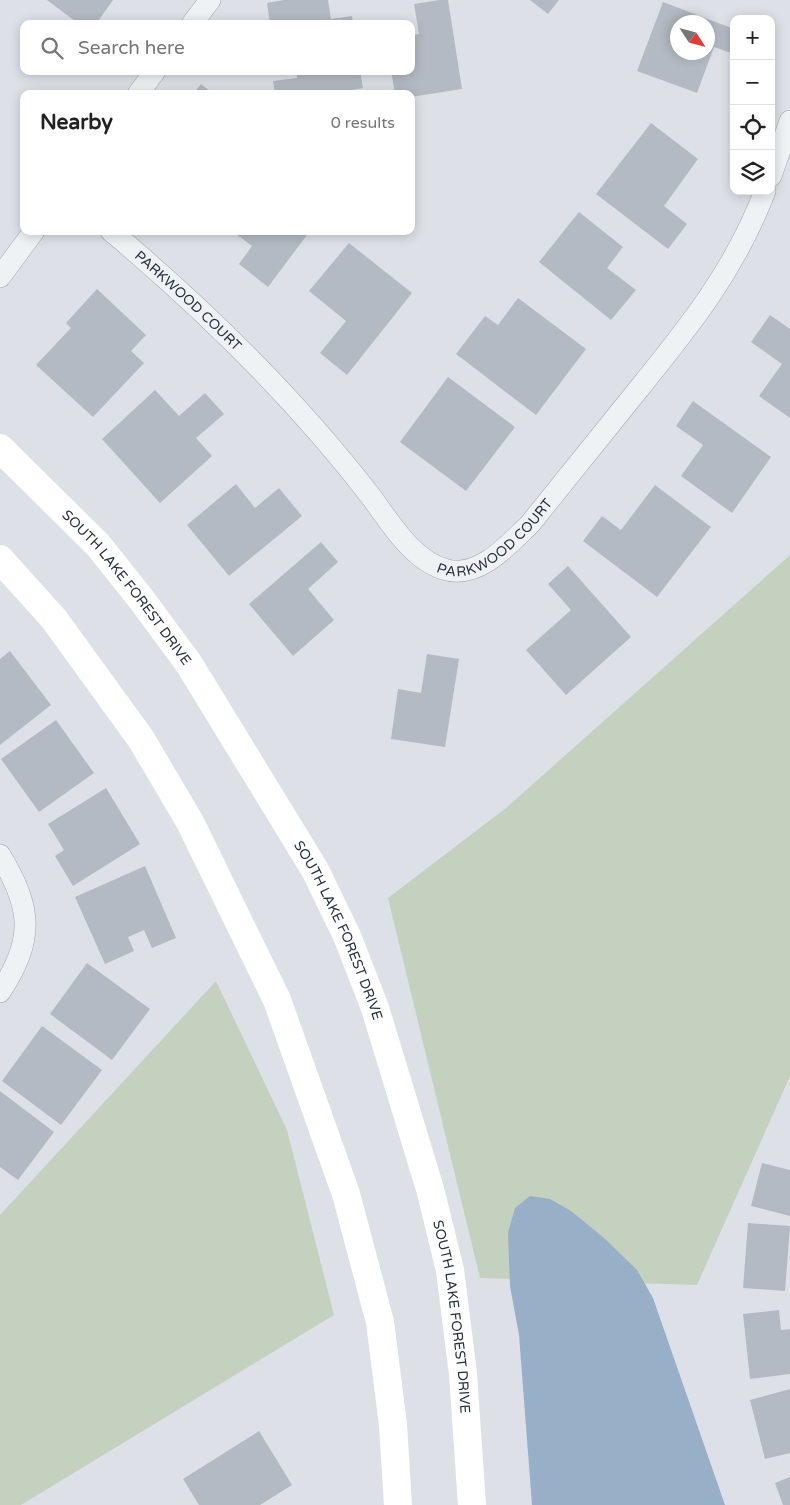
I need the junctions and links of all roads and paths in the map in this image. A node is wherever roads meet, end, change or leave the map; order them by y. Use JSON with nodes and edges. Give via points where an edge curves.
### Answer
{"nodes":[{"id":1,"x":210,"y":0,"type":"edge"},
{"id":2,"x":195,"y":20,"type":"edge"},
{"id":3,"x":152,"y":75,"type":"edge"},
{"id":4,"x":141,"y":90,"type":"edge"},
{"id":5,"x":790,"y":121,"type":"edge"},
{"id":6,"x":775,"y":164,"type":"edge"},
{"id":7,"x":763,"y":195,"type":"edge"},
{"id":8,"x":31,"y":235,"type":"edge"},
{"id":9,"x":116,"y":235,"type":"edge"},
{"id":10,"x":0,"y":278,"type":"edge"},
{"id":11,"x":0,"y":448,"type":"edge"},
{"id":12,"x":0,"y":559,"type":"edge"},
{"id":13,"x":0,"y":855,"type":"edge"},
{"id":14,"x":0,"y":992,"type":"edge"},
{"id":15,"x":398,"y":1505,"type":"edge"},
{"id":16,"x":472,"y":1505,"type":"edge"}],
"edges":[{"from":1,"to":2,"type":"street"},
{"from":3,"to":4,"type":"street"},
{"from":5,"to":6,"type":"street"},
{"from":7,"to":9,"type":"street","name":"PARKWOOD COURT","via":[[744,240],[715,291],[530,524],[504,549],[480,565],[460,572],[446,570],[412,548],[357,479],[264,373],[171,282]]},
{"from":8,"to":10,"type":"street"},
{"from":11,"to":16,"type":"main road","name":"SOUTH LAKE FOREST DRIVE","via":[[98,545],[189,664],[305,853],[347,936],[376,1008],[430,1189],[450,1270],[463,1374]]},
{"from":12,"to":15,"type":"main road","via":[[54,618],[141,739],[190,822],[278,1000],[346,1194],[380,1322],[390,1398]]},
{"from":13,"to":14,"type":"street","via":[[14,878],[22,903],[25,932],[22,953]]}]}
